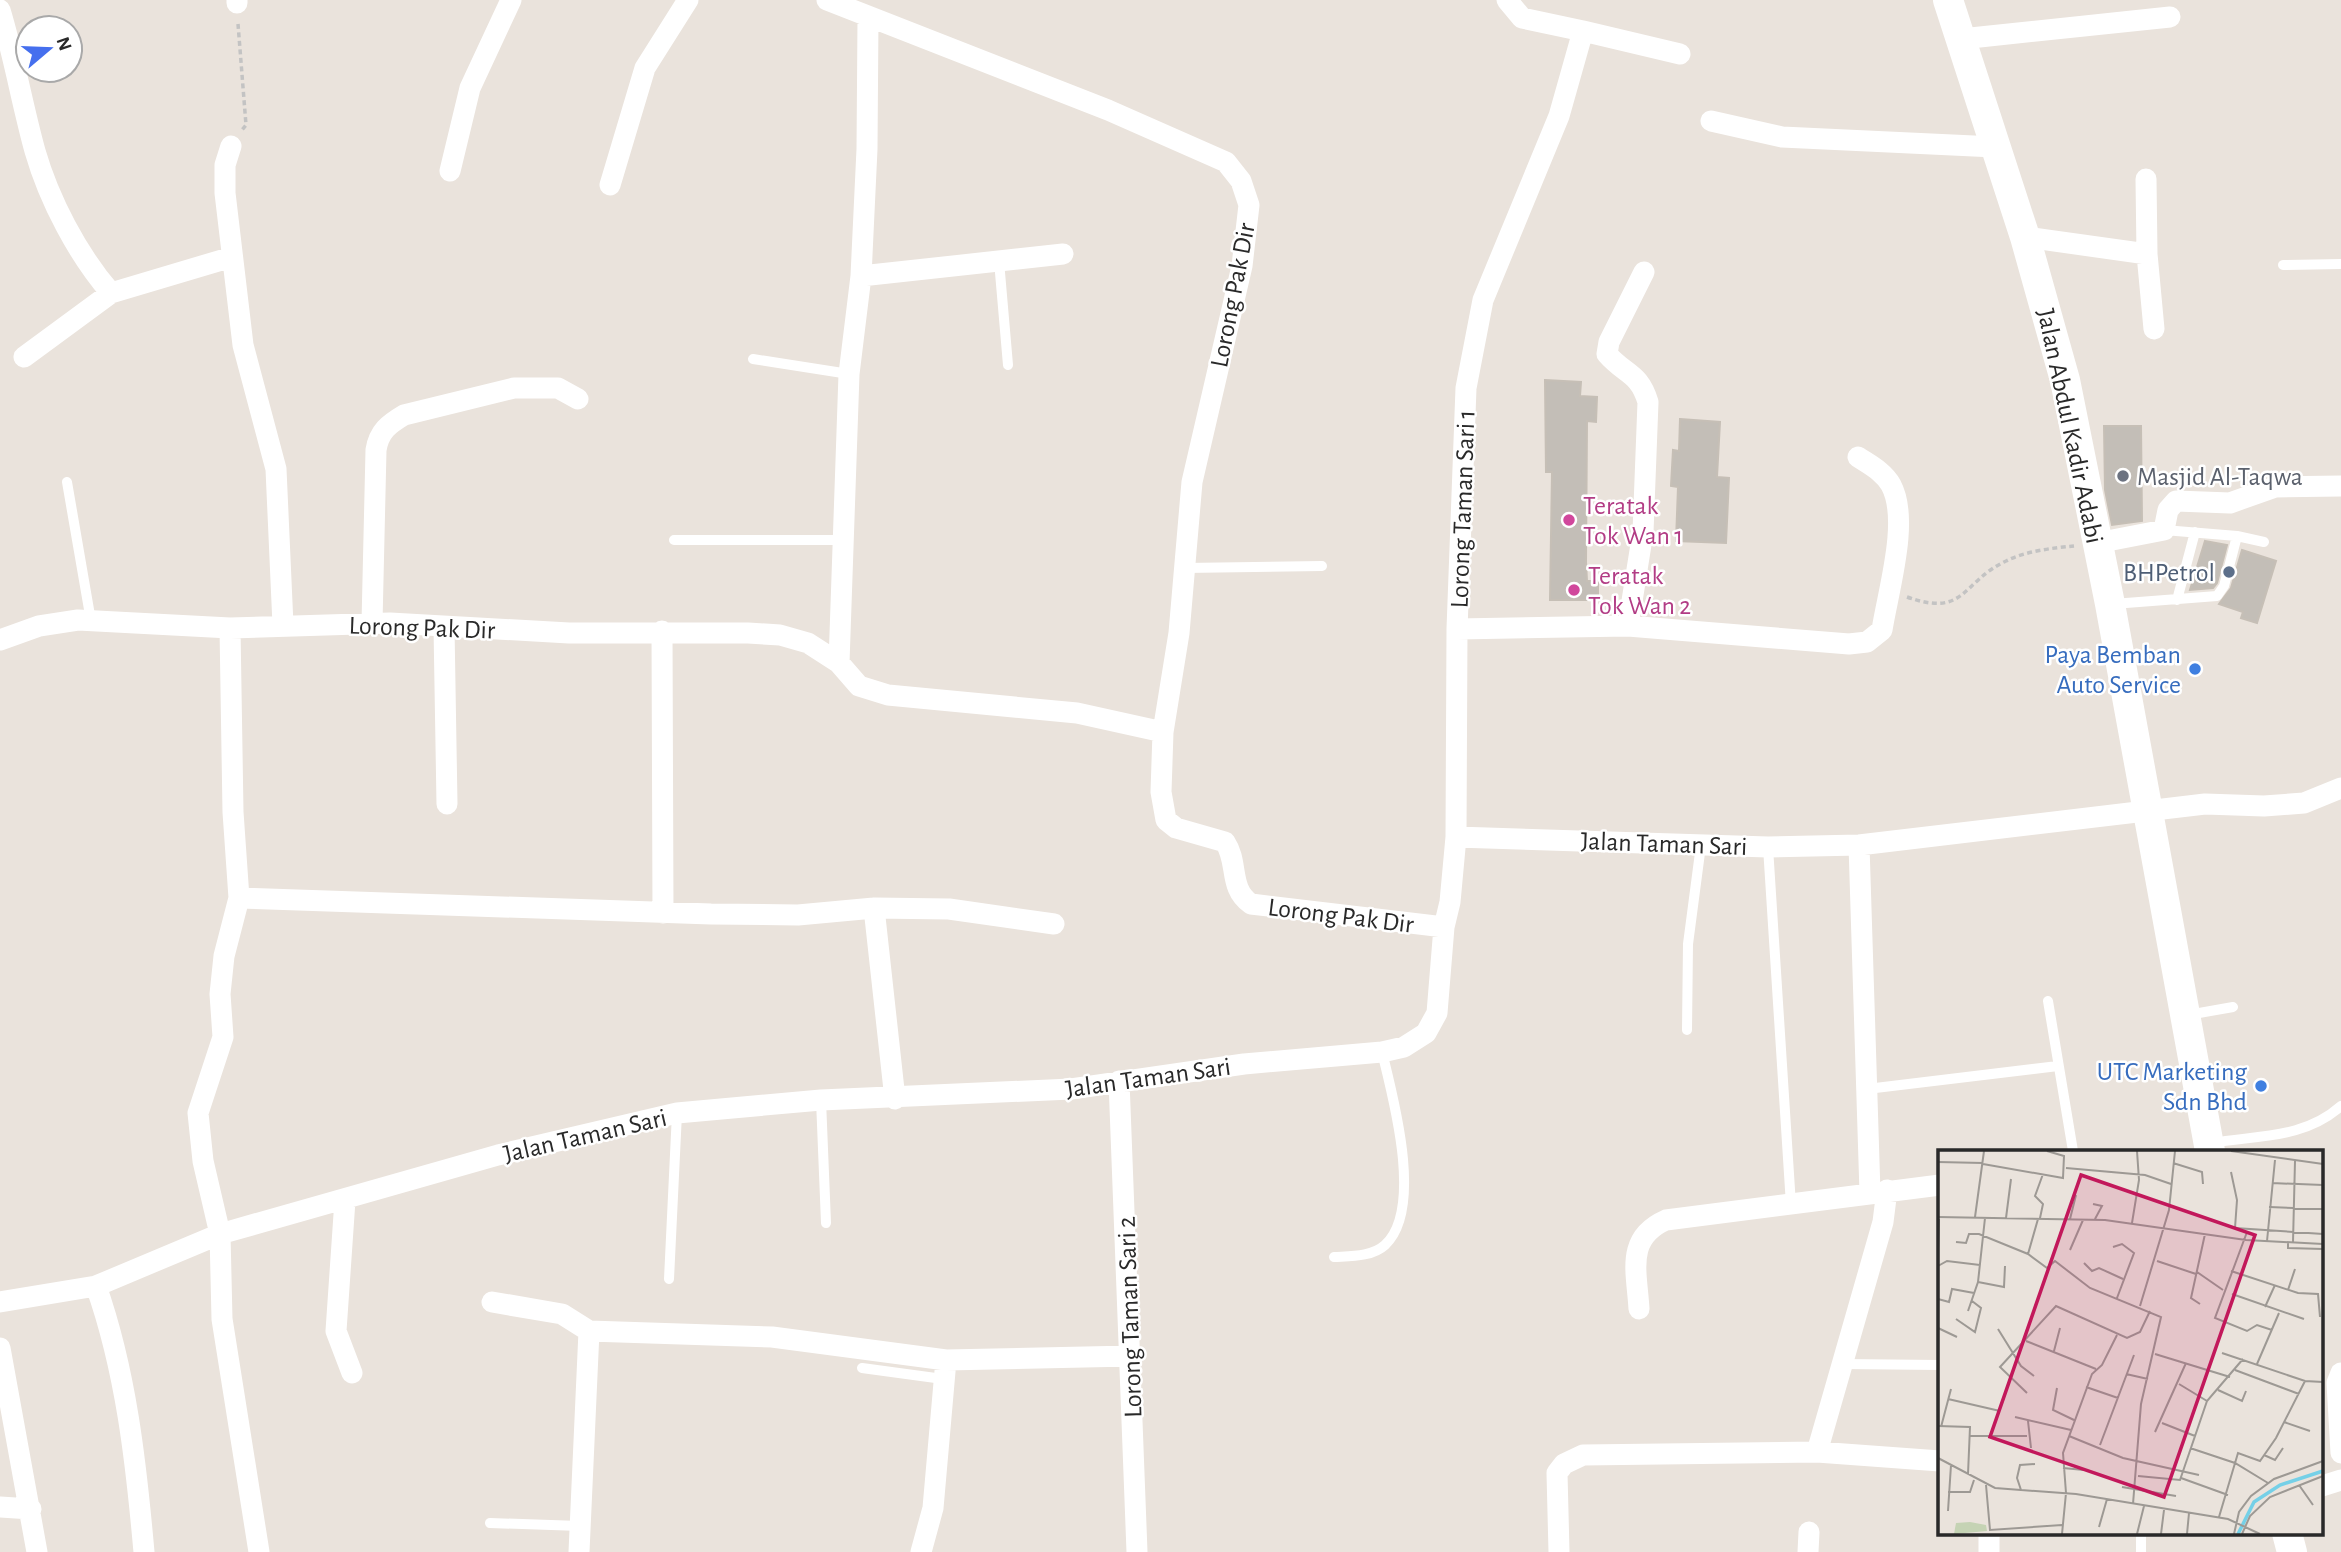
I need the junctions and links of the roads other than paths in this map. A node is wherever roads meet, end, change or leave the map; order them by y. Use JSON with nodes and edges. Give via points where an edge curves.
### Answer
{"nodes":[{"id":1,"x":511,"y":0,"type":"edge"},
{"id":2,"x":688,"y":0,"type":"edge"},
{"id":3,"x":827,"y":0,"type":"edge"},
{"id":4,"x":1507,"y":0,"type":"edge"},
{"id":5,"x":1948,"y":0,"type":"edge"},
{"id":6,"x":0,"y":10,"type":"edge"},
{"id":7,"x":2170,"y":17,"type":"dead end"},
{"id":8,"x":868,"y":18,"type":"junction"},
{"id":9,"x":1583,"y":31,"type":"junction"},
{"id":10,"x":1961,"y":39,"type":"junction"},
{"id":11,"x":1680,"y":54,"type":"dead end"},
{"id":12,"x":1711,"y":121,"type":"dead end"},
{"id":13,"x":231,"y":146,"type":"road end"},
{"id":14,"x":1995,"y":147,"type":"junction"},
{"id":15,"x":450,"y":171,"type":"dead end"},
{"id":16,"x":2146,"y":179,"type":"dead end"},
{"id":17,"x":610,"y":185,"type":"dead end"},
{"id":18,"x":2025,"y":237,"type":"junction"},
{"id":19,"x":1063,"y":254,"type":"dead end"},
{"id":20,"x":2147,"y":254,"type":"junction"},
{"id":21,"x":232,"y":257,"type":"junction"},
{"id":22,"x":999,"y":261,"type":"junction"},
{"id":23,"x":2341,"y":264,"type":"edge"},
{"id":24,"x":2283,"y":265,"type":"dead end"},
{"id":25,"x":1644,"y":272,"type":"dead end"},
{"id":26,"x":861,"y":276,"type":"junction"},
{"id":27,"x":111,"y":292,"type":"junction"},
{"id":28,"x":2154,"y":329,"type":"dead end"},
{"id":29,"x":24,"y":357,"type":"dead end"},
{"id":30,"x":752,"y":359,"type":"dead end"},
{"id":31,"x":1008,"y":365,"type":"dead end"},
{"id":32,"x":849,"y":374,"type":"junction"},
{"id":33,"x":578,"y":399,"type":"dead end"},
{"id":34,"x":1858,"y":457,"type":"dead end"},
{"id":35,"x":66,"y":482,"type":"dead end"},
{"id":36,"x":2341,"y":486,"type":"edge"},
{"id":37,"x":2164,"y":530,"type":"junction"},
{"id":38,"x":2195,"y":533,"type":"junction"},
{"id":39,"x":2237,"y":536,"type":"junction"},
{"id":40,"x":674,"y":540,"type":"dead end"},
{"id":41,"x":843,"y":540,"type":"junction"},
{"id":42,"x":2263,"y":542,"type":"dead end"},
{"id":43,"x":2097,"y":543,"type":"junction"},
{"id":44,"x":1322,"y":566,"type":"dead end"},
{"id":45,"x":1184,"y":568,"type":"junction"},
{"id":46,"x":2176,"y":600,"type":"junction"},
{"id":47,"x":2110,"y":604,"type":"junction"},
{"id":48,"x":92,"y":621,"type":"junction"},
{"id":49,"x":372,"y":623,"type":"junction"},
{"id":50,"x":283,"y":625,"type":"junction"},
{"id":51,"x":1628,"y":626,"type":"junction"},
{"id":52,"x":444,"y":627,"type":"junction"},
{"id":53,"x":230,"y":628,"type":"junction"},
{"id":54,"x":1457,"y":629,"type":"junction"},
{"id":55,"x":662,"y":631,"type":"junction"},
{"id":56,"x":0,"y":640,"type":"edge"},
{"id":57,"x":839,"y":663,"type":"junction"},
{"id":58,"x":1163,"y":732,"type":"junction"},
{"id":59,"x":2341,"y":788,"type":"edge"},
{"id":60,"x":447,"y":804,"type":"dead end"},
{"id":61,"x":2146,"y":810,"type":"junction"},
{"id":62,"x":1456,"y":837,"type":"junction"},
{"id":63,"x":1701,"y":845,"type":"junction"},
{"id":64,"x":1859,"y":845,"type":"junction"},
{"id":65,"x":1768,"y":847,"type":"junction"},
{"id":66,"x":239,"y":898,"type":"junction"},
{"id":67,"x":874,"y":908,"type":"junction"},
{"id":68,"x":663,"y":913,"type":"junction"},
{"id":69,"x":1054,"y":924,"type":"dead end"},
{"id":70,"x":1444,"y":927,"type":"junction"},
{"id":71,"x":2048,"y":1001,"type":"dead end"},
{"id":72,"x":2233,"y":1007,"type":"dead end"},
{"id":73,"x":2183,"y":1016,"type":"junction"},
{"id":74,"x":1686,"y":1030,"type":"dead end"},
{"id":75,"x":1382,"y":1052,"type":"junction"},
{"id":76,"x":2058,"y":1066,"type":"junction"},
{"id":77,"x":1119,"y":1081,"type":"junction"},
{"id":78,"x":1867,"y":1089,"type":"junction"},
{"id":79,"x":895,"y":1099,"type":"junction"},
{"id":80,"x":821,"y":1100,"type":"junction"},
{"id":81,"x":2341,"y":1106,"type":"edge"},
{"id":82,"x":677,"y":1114,"type":"junction"},
{"id":83,"x":2209,"y":1148,"type":"edge"},
{"id":84,"x":2073,"y":1150,"type":"edge"},
{"id":85,"x":1938,"y":1185,"type":"edge"},
{"id":86,"x":1878,"y":1191,"type":"junction"},
{"id":87,"x":345,"y":1200,"type":"junction"},
{"id":88,"x":1791,"y":1205,"type":"junction"},
{"id":89,"x":826,"y":1223,"type":"dead end"},
{"id":90,"x":220,"y":1234,"type":"junction"},
{"id":91,"x":1334,"y":1257,"type":"dead end"},
{"id":92,"x":669,"y":1279,"type":"dead end"},
{"id":93,"x":96,"y":1286,"type":"junction"},
{"id":94,"x":0,"y":1301,"type":"edge"},
{"id":95,"x":492,"y":1302,"type":"dead end"},
{"id":96,"x":1639,"y":1309,"type":"dead end"},
{"id":97,"x":589,"y":1331,"type":"junction"},
{"id":98,"x":0,"y":1348,"type":"edge"},
{"id":99,"x":1131,"y":1356,"type":"junction"},
{"id":100,"x":1842,"y":1364,"type":"junction"},
{"id":101,"x":1938,"y":1365,"type":"edge"},
{"id":102,"x":862,"y":1368,"type":"dead end"},
{"id":103,"x":944,"y":1370,"type":"junction"},
{"id":104,"x":352,"y":1373,"type":"dead end"},
{"id":105,"x":2341,"y":1373,"type":"edge"},
{"id":106,"x":1818,"y":1452,"type":"junction"},
{"id":107,"x":2341,"y":1454,"type":"edge"},
{"id":108,"x":1938,"y":1461,"type":"edge"},
{"id":109,"x":2341,"y":1480,"type":"edge"},
{"id":110,"x":2324,"y":1485,"type":"edge"},
{"id":111,"x":0,"y":1507,"type":"edge"},
{"id":112,"x":31,"y":1509,"type":"junction"},
{"id":113,"x":490,"y":1523,"type":"dead end"},
{"id":114,"x":580,"y":1526,"type":"junction"},
{"id":115,"x":1989,"y":1534,"type":"edge"},
{"id":116,"x":2141,"y":1534,"type":"edge"},
{"id":117,"x":2287,"y":1534,"type":"edge"},
{"id":118,"x":37,"y":1552,"type":"edge"},
{"id":119,"x":144,"y":1552,"type":"edge"},
{"id":120,"x":259,"y":1552,"type":"edge"},
{"id":121,"x":579,"y":1552,"type":"edge"},
{"id":122,"x":921,"y":1552,"type":"edge"},
{"id":123,"x":1137,"y":1552,"type":"edge"},
{"id":124,"x":1559,"y":1552,"type":"edge"},
{"id":125,"x":1989,"y":1552,"type":"edge"},
{"id":126,"x":2141,"y":1552,"type":"edge"},
{"id":127,"x":2292,"y":1552,"type":"edge"}],
"edges":[{"from":1,"to":15,"type":"street","via":[[470,88]]},
{"from":2,"to":17,"type":"street","via":[[645,68]]},
{"from":3,"to":8,"type":"street","name":"Lorong Pak Dir"},
{"from":4,"to":9,"type":"street","via":[[1522,18]]},
{"from":5,"to":10,"type":"main road","name":"Jalan Abdul Kadir Adabi"},
{"from":6,"to":27,"type":"street","via":[[36,153],[60,211],[96,276]]},
{"from":7,"to":10,"type":"street"},
{"from":8,"to":26,"type":"street"},
{"from":8,"to":45,"type":"street","name":"Lorong Pak Dir","via":[[1120,115],[1226,162],[1241,181],[1249,205],[1242,266],[1192,482]]},
{"from":9,"to":11,"type":"street"},
{"from":9,"to":54,"type":"street","name":"Lorong Taman Sari 1","via":[[1559,116],[1483,300],[1466,388]]},
{"from":10,"to":14,"type":"main road","name":"Jalan Abdul Kadir Adabi"},
{"from":12,"to":14,"type":"street","via":[[1782,137]]},
{"from":13,"to":21,"type":"street","via":[[225,165],[225,193]]},
{"from":14,"to":18,"type":"main road","name":"Jalan Abdul Kadir Adabi"},
{"from":16,"to":20,"type":"street"},
{"from":18,"to":20,"type":"street"},
{"from":18,"to":43,"type":"main road","name":"Jalan Abdul Kadir Adabi","via":[[2065,380]]},
{"from":19,"to":22,"type":"street"},
{"from":20,"to":28,"type":"street"},
{"from":21,"to":27,"type":"street"},
{"from":21,"to":50,"type":"street","via":[[243,345],[276,469]]},
{"from":22,"to":26,"type":"street"},
{"from":22,"to":31,"type":"lane"},
{"from":23,"to":24,"type":"lane"},
{"from":25,"to":51,"type":"street","via":[[1607,354],[1634,374],[1648,402],[1643,532]]},
{"from":26,"to":32,"type":"street"},
{"from":27,"to":29,"type":"street"},
{"from":30,"to":32,"type":"lane"},
{"from":32,"to":41,"type":"street"},
{"from":33,"to":49,"type":"street","via":[[558,388],[514,388],[404,415],[389,424],[378,437],[376,450]]},
{"from":34,"to":51,"type":"street","via":[[1878,469],[1898,502],[1899,523],[1882,630],[1867,642]]},
{"from":35,"to":48,"type":"lane"},
{"from":36,"to":37,"type":"street","via":[[2275,487],[2230,503],[2176,501],[2168,510]]},
{"from":37,"to":38,"type":"lane"},
{"from":37,"to":43,"type":"street"},
{"from":38,"to":39,"type":"lane"},
{"from":38,"to":46,"type":"lane"},
{"from":39,"to":42,"type":"lane"},
{"from":39,"to":46,"type":"lane","via":[[2217,596]]},
{"from":40,"to":41,"type":"lane"},
{"from":41,"to":57,"type":"street"},
{"from":43,"to":47,"type":"main road","name":"Jalan Abdul Kadir Adabi"},
{"from":44,"to":45,"type":"lane"},
{"from":45,"to":58,"type":"street","name":"Lorong Pak Dir"},
{"from":46,"to":47,"type":"lane"},
{"from":47,"to":61,"type":"main road","name":"Jalan Abdul Kadir Adabi"},
{"from":48,"to":53,"type":"street","name":"Lorong Pak Dir"},
{"from":48,"to":56,"type":"street","name":"Lorong Pak Dir","via":[[39,626]]},
{"from":49,"to":50,"type":"street","name":"Lorong Pak Dir"},
{"from":49,"to":52,"type":"street","name":"Lorong Pak Dir"},
{"from":50,"to":53,"type":"street","name":"Lorong Pak Dir"},
{"from":51,"to":54,"type":"street"},
{"from":52,"to":55,"type":"street","name":"Lorong Pak Dir","via":[[569,633]]},
{"from":52,"to":60,"type":"street"},
{"from":53,"to":66,"type":"street"},
{"from":54,"to":62,"type":"street","name":"Lorong Taman Sari 1"},
{"from":55,"to":57,"type":"street","name":"Lorong Pak Dir","via":[[780,635],[808,643]]},
{"from":55,"to":68,"type":"street"},
{"from":57,"to":58,"type":"street","name":"Lorong Pak Dir","via":[[859,686],[888,695],[1077,713]]},
{"from":58,"to":70,"type":"street","name":"Lorong Pak Dir","via":[[1161,792],[1166,820],[1176,828],[1225,842],[1240,897],[1267,908]]},
{"from":59,"to":61,"type":"street","name":"Jalan Taman Sari","via":[[2304,803]]},
{"from":61,"to":64,"type":"street","name":"Jalan Taman Sari"},
{"from":61,"to":73,"type":"main road","name":"Jalan Abdul Kadir Adabi"},
{"from":62,"to":63,"type":"street","name":"Jalan Taman Sari"},
{"from":62,"to":70,"type":"street","name":"Jalan Taman Sari"},
{"from":63,"to":65,"type":"street","name":"Jalan Taman Sari"},
{"from":63,"to":74,"type":"lane","via":[[1688,944]]},
{"from":64,"to":65,"type":"street","name":"Jalan Taman Sari"},
{"from":64,"to":78,"type":"street"},
{"from":65,"to":88,"type":"lane"},
{"from":66,"to":68,"type":"street"},
{"from":66,"to":90,"type":"street","via":[[224,956],[220,994],[223,1037],[198,1113],[203,1161]]},
{"from":67,"to":68,"type":"street","via":[[798,915]]},
{"from":67,"to":69,"type":"street","via":[[949,909]]},
{"from":67,"to":79,"type":"street"},
{"from":70,"to":75,"type":"street","name":"Jalan Taman Sari","via":[[1437,1013],[1426,1033],[1404,1047]]},
{"from":71,"to":76,"type":"lane"},
{"from":72,"to":73,"type":"lane"},
{"from":73,"to":83,"type":"main road","name":"Jalan Abdul Kadir Adabi"},
{"from":75,"to":77,"type":"street","name":"Jalan Taman Sari"},
{"from":75,"to":91,"type":"lane","via":[[1404,1153],[1397,1228],[1385,1246],[1362,1256]]},
{"from":76,"to":78,"type":"lane"},
{"from":76,"to":84,"type":"lane"},
{"from":77,"to":79,"type":"street","name":"Jalan Taman Sari","via":[[1071,1089]]},
{"from":77,"to":99,"type":"street","name":"Lorong Taman Sari 2"},
{"from":78,"to":86,"type":"street"},
{"from":79,"to":80,"type":"street","name":"Jalan Taman Sari"},
{"from":80,"to":82,"type":"street","name":"Jalan Taman Sari"},
{"from":80,"to":89,"type":"lane"},
{"from":81,"to":83,"type":"lane","via":[[2302,1130]]},
{"from":82,"to":87,"type":"street","name":"Jalan Taman Sari","via":[[498,1155]]},
{"from":82,"to":92,"type":"lane"},
{"from":85,"to":86,"type":"street"},
{"from":86,"to":88,"type":"street"},
{"from":86,"to":100,"type":"street","via":[[1883,1222]]},
{"from":87,"to":90,"type":"street","name":"Jalan Taman Sari"},
{"from":87,"to":104,"type":"street","via":[[336,1331]]},
{"from":88,"to":96,"type":"street","via":[[1693,1215],[1666,1220],[1647,1231],[1636,1255]]},
{"from":90,"to":93,"type":"street","name":"Jalan Taman Sari"},
{"from":90,"to":120,"type":"street","via":[[222,1319]]},
{"from":93,"to":94,"type":"street","name":"Jalan Taman Sari"},
{"from":93,"to":119,"type":"street","via":[[118,1359],[137,1470]]},
{"from":95,"to":97,"type":"street","via":[[562,1314]]},
{"from":97,"to":103,"type":"street","via":[[772,1337]]},
{"from":97,"to":114,"type":"street"},
{"from":98,"to":112,"type":"street"},
{"from":99,"to":103,"type":"street"},
{"from":99,"to":123,"type":"street","name":"Lorong Taman Sari 2"},
{"from":100,"to":101,"type":"lane"},
{"from":100,"to":106,"type":"street"},
{"from":102,"to":103,"type":"lane"},
{"from":103,"to":122,"type":"street","via":[[933,1508]]},
{"from":105,"to":107,"type":"street","via":[[2337,1384]]},
{"from":106,"to":108,"type":"street"},
{"from":106,"to":124,"type":"street","via":[[1573,1458],[1557,1473],[1555,1485]]},
{"from":109,"to":110,"type":"street"},
{"from":111,"to":112,"type":"street"},
{"from":112,"to":118,"type":"street"},
{"from":113,"to":114,"type":"lane"},
{"from":114,"to":121,"type":"street"},
{"from":115,"to":125,"type":"street"},
{"from":116,"to":126,"type":"lane"},
{"from":117,"to":127,"type":"main road"}]}
